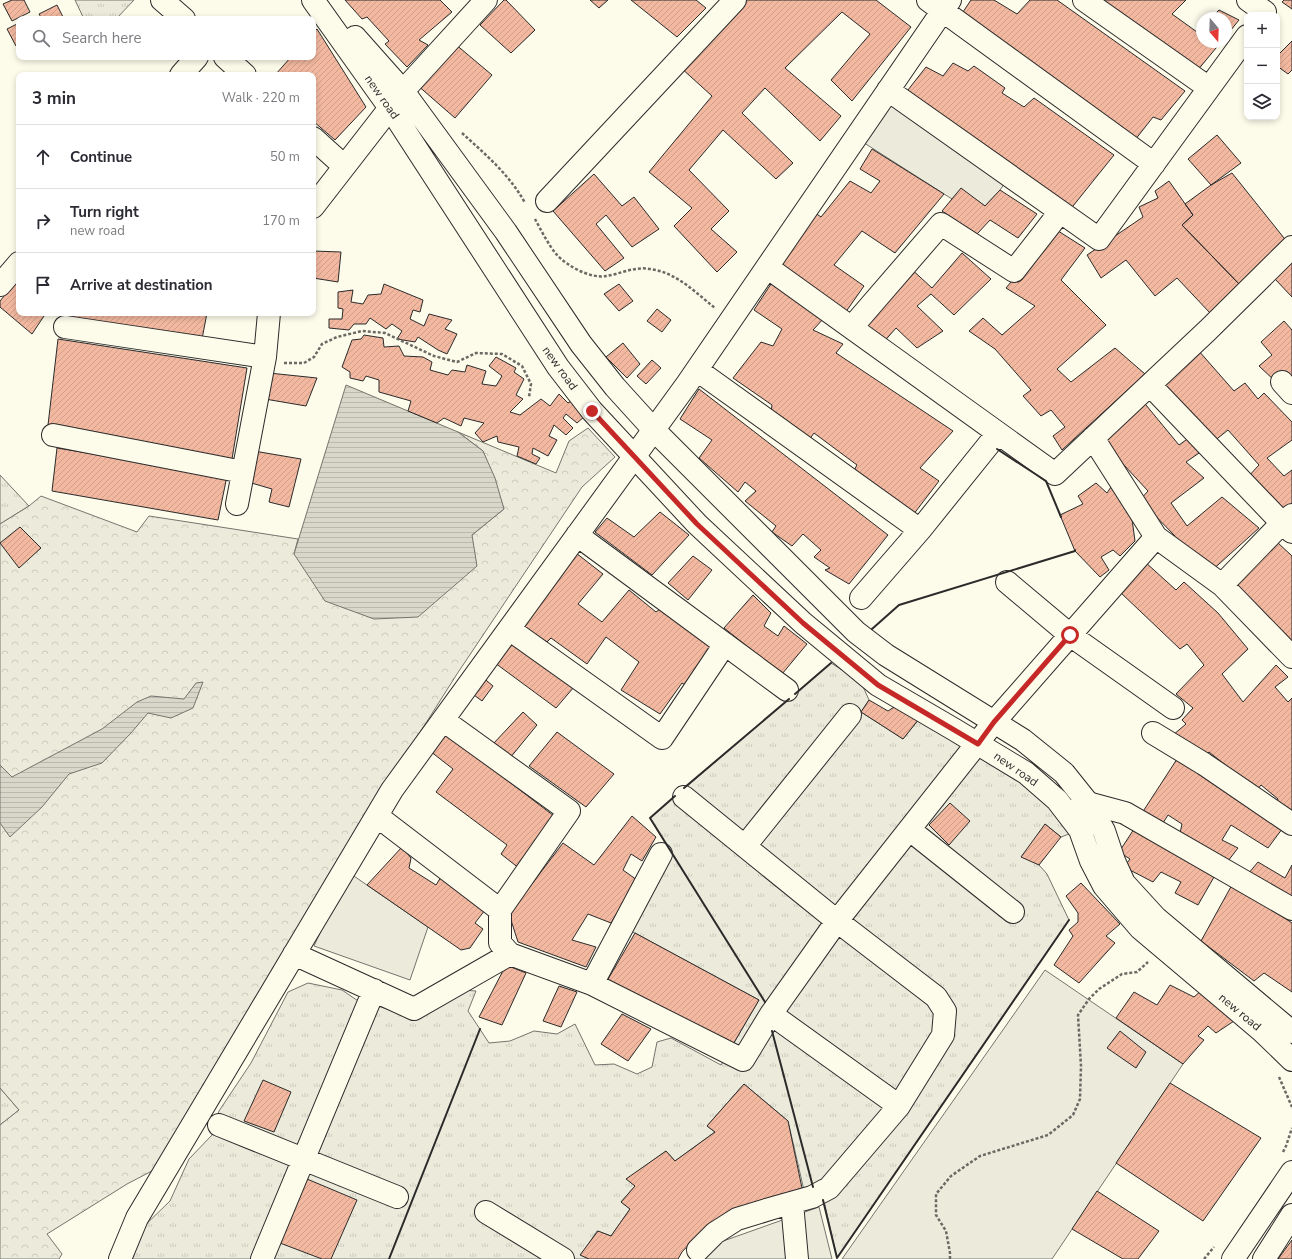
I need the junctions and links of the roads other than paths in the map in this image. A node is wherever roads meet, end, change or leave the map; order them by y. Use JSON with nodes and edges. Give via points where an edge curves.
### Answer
{"nodes":[{"id":1,"x":162,"y":0,"type":"edge"},
{"id":2,"x":313,"y":0,"type":"edge"},
{"id":3,"x":322,"y":0,"type":"edge"},
{"id":4,"x":486,"y":0,"type":"edge"},
{"id":5,"x":735,"y":0,"type":"edge"},
{"id":6,"x":1084,"y":0,"type":"edge"},
{"id":7,"x":940,"y":4,"type":"edge"},
{"id":8,"x":181,"y":16,"type":"edge"},
{"id":9,"x":1244,"y":40,"type":"edge"},
{"id":10,"x":194,"y":60,"type":"edge"},
{"id":11,"x":228,"y":60,"type":"edge"},
{"id":12,"x":184,"y":72,"type":"edge"},
{"id":13,"x":242,"y":72,"type":"edge"},
{"id":14,"x":1209,"y":88,"type":"junction"},
{"id":15,"x":888,"y":90,"type":"junction"},
{"id":16,"x":397,"y":100,"type":"junction"},
{"id":17,"x":316,"y":141,"type":"edge"},
{"id":18,"x":1154,"y":164,"type":"junction"},
{"id":19,"x":344,"y":166,"type":"junction"},
{"id":20,"x":547,"y":201,"type":"dead end"},
{"id":21,"x":316,"y":203,"type":"edge"},
{"id":22,"x":1060,"y":212,"type":"junction"},
{"id":23,"x":1292,"y":247,"type":"edge"},
{"id":24,"x":16,"y":266,"type":"edge"},
{"id":25,"x":767,"y":267,"type":"junction"},
{"id":26,"x":0,"y":285,"type":"edge"},
{"id":27,"x":269,"y":316,"type":"edge"},
{"id":28,"x":65,"y":327,"type":"dead end"},
{"id":29,"x":852,"y":327,"type":"junction"},
{"id":30,"x":265,"y":357,"type":"junction"},
{"id":31,"x":697,"y":370,"type":"junction"},
{"id":32,"x":1150,"y":385,"type":"junction"},
{"id":33,"x":654,"y":430,"type":"junction"},
{"id":34,"x":998,"y":433,"type":"junction"},
{"id":35,"x":53,"y":435,"type":"dead end"},
{"id":36,"x":1093,"y":438,"type":"junction"},
{"id":37,"x":635,"y":456,"type":"junction"},
{"id":38,"x":243,"y":472,"type":"junction"},
{"id":39,"x":237,"y":504,"type":"dead end"},
{"id":40,"x":1289,"y":523,"type":"edge"},
{"id":41,"x":920,"y":530,"type":"junction"},
{"id":42,"x":577,"y":535,"type":"junction"},
{"id":43,"x":1156,"y":537,"type":"junction"},
{"id":44,"x":1007,"y":582,"type":"dead end"},
{"id":45,"x":1222,"y":585,"type":"junction"},
{"id":46,"x":861,"y":598,"type":"dead end"},
{"id":47,"x":509,"y":629,"type":"junction"},
{"id":48,"x":1070,"y":635,"type":"junction"},
{"id":49,"x":725,"y":644,"type":"junction"},
{"id":50,"x":1292,"y":657,"type":"edge"},
{"id":51,"x":787,"y":690,"type":"dead end"},
{"id":52,"x":1173,"y":708,"type":"dead end"},
{"id":53,"x":850,"y":715,"type":"dead end"},
{"id":54,"x":443,"y":720,"type":"junction"},
{"id":55,"x":994,"y":722,"type":"junction"},
{"id":56,"x":1153,"y":733,"type":"dead end"},
{"id":57,"x":978,"y":744,"type":"junction"},
{"id":58,"x":684,"y":797,"type":"dead end"},
{"id":59,"x":1088,"y":803,"type":"junction"},
{"id":60,"x":1068,"y":815,"type":"junction"},
{"id":61,"x":377,"y":816,"type":"junction"},
{"id":62,"x":1292,"y":824,"type":"edge"},
{"id":63,"x":910,"y":830,"type":"junction"},
{"id":64,"x":745,"y":846,"type":"junction"},
{"id":65,"x":662,"y":854,"type":"dead end"},
{"id":66,"x":1292,"y":909,"type":"edge"},
{"id":67,"x":500,"y":910,"type":"junction"},
{"id":68,"x":1013,"y":912,"type":"dead end"},
{"id":69,"x":837,"y":921,"type":"junction"},
{"id":70,"x":294,"y":954,"type":"junction"},
{"id":71,"x":510,"y":954,"type":"junction"},
{"id":72,"x":592,"y":984,"type":"junction"},
{"id":73,"x":374,"y":990,"type":"junction"},
{"id":74,"x":771,"y":1014,"type":"junction"},
{"id":75,"x":1292,"y":1032,"type":"edge"},
{"id":76,"x":1292,"y":1060,"type":"edge"},
{"id":77,"x":899,"y":1106,"type":"junction"},
{"id":78,"x":219,"y":1125,"type":"dead end"},
{"id":79,"x":303,"y":1159,"type":"junction"},
{"id":80,"x":1292,"y":1172,"type":"edge"},
{"id":81,"x":397,"y":1197,"type":"dead end"},
{"id":82,"x":792,"y":1202,"type":"junction"},
{"id":83,"x":486,"y":1212,"type":"dead end"},
{"id":84,"x":1292,"y":1215,"type":"edge"},
{"id":85,"x":698,"y":1256,"type":"edge"},
{"id":86,"x":120,"y":1259,"type":"edge"},
{"id":87,"x":262,"y":1259,"type":"edge"},
{"id":88,"x":562,"y":1259,"type":"edge"},
{"id":89,"x":797,"y":1259,"type":"edge"},
{"id":90,"x":1234,"y":1259,"type":"edge"},
{"id":91,"x":1264,"y":1259,"type":"edge"}],
"edges":[{"from":1,"to":8,"type":"street"},
{"from":2,"to":16,"type":"street","name":"new road"},
{"from":3,"to":16,"type":"street","name":"new road"},
{"from":4,"to":16,"type":"street"},
{"from":5,"to":20,"type":"street"},
{"from":6,"to":14,"type":"street"},
{"from":7,"to":15,"type":"street"},
{"from":7,"to":18,"type":"street"},
{"from":9,"to":14,"type":"street"},
{"from":10,"to":12,"type":"street"},
{"from":11,"to":13,"type":"street"},
{"from":14,"to":18,"type":"street"},
{"from":15,"to":22,"type":"street"},
{"from":15,"to":25,"type":"street"},
{"from":16,"to":19,"type":"street"},
{"from":16,"to":33,"type":"street","name":"new road","via":[[506,232],[581,344]]},
{"from":16,"to":37,"type":"street","name":"new road","via":[[558,367],[592,411]]},
{"from":17,"to":19,"type":"street"},
{"from":18,"to":22,"type":"street","via":[[1099,239]]},
{"from":19,"to":21,"type":"street"},
{"from":22,"to":29,"type":"street","via":[[1014,271],[941,224]]},
{"from":23,"to":32,"type":"street"},
{"from":24,"to":26,"type":"street"},
{"from":25,"to":29,"type":"street"},
{"from":25,"to":31,"type":"street"},
{"from":27,"to":30,"type":"street"},
{"from":28,"to":30,"type":"street"},
{"from":29,"to":34,"type":"street"},
{"from":30,"to":38,"type":"street"},
{"from":31,"to":33,"type":"street"},
{"from":31,"to":41,"type":"street"},
{"from":32,"to":36,"type":"street"},
{"from":32,"to":40,"type":"street"},
{"from":33,"to":37,"type":"street"},
{"from":33,"to":55,"type":"street","name":"new road","via":[[856,632],[886,655]]},
{"from":34,"to":36,"type":"street","via":[[1055,474]]},
{"from":34,"to":41,"type":"street"},
{"from":35,"to":38,"type":"street"},
{"from":36,"to":43,"type":"street"},
{"from":37,"to":42,"type":"street"},
{"from":37,"to":57,"type":"street","name":"new road","via":[[697,524],[803,623],[878,685]]},
{"from":38,"to":39,"type":"street"},
{"from":40,"to":45,"type":"street"},
{"from":41,"to":46,"type":"street"},
{"from":42,"to":47,"type":"street"},
{"from":42,"to":49,"type":"street"},
{"from":43,"to":45,"type":"street"},
{"from":43,"to":48,"type":"street"},
{"from":44,"to":48,"type":"street"},
{"from":45,"to":50,"type":"street"},
{"from":47,"to":49,"type":"street","via":[[662,738]]},
{"from":47,"to":54,"type":"street"},
{"from":48,"to":52,"type":"street"},
{"from":48,"to":55,"type":"street"},
{"from":49,"to":51,"type":"street"},
{"from":53,"to":64,"type":"street"},
{"from":54,"to":61,"type":"street","via":[[392,790]]},
{"from":54,"to":67,"type":"street","via":[[569,811]]},
{"from":55,"to":57,"type":"street"},
{"from":55,"to":59,"type":"street","name":"new road","via":[[1064,773]]},
{"from":56,"to":62,"type":"street"},
{"from":57,"to":60,"type":"street","name":"new road","via":[[1026,774],[1057,800]]},
{"from":57,"to":63,"type":"street"},
{"from":58,"to":64,"type":"street"},
{"from":59,"to":60,"type":"street"},
{"from":59,"to":66,"type":"street","via":[[1125,813]]},
{"from":59,"to":75,"type":"street","name":"new road","via":[[1104,831],[1124,883],[1156,918]]},
{"from":60,"to":76,"type":"street","name":"new road","via":[[1080,830],[1091,861],[1104,886],[1140,928],[1262,1031]]},
{"from":61,"to":67,"type":"street"},
{"from":61,"to":70,"type":"street"},
{"from":63,"to":68,"type":"street"},
{"from":63,"to":69,"type":"street"},
{"from":64,"to":69,"type":"street"},
{"from":65,"to":72,"type":"street"},
{"from":67,"to":71,"type":"street","via":[[500,943]]},
{"from":69,"to":74,"type":"street"},
{"from":69,"to":77,"type":"street","via":[[936,997],[945,1011],[943,1035]]},
{"from":70,"to":73,"type":"street"},
{"from":70,"to":86,"type":"street","via":[[137,1218]]},
{"from":71,"to":72,"type":"street"},
{"from":71,"to":73,"type":"street","via":[[414,1009]]},
{"from":72,"to":74,"type":"street","via":[[743,1060]]},
{"from":73,"to":79,"type":"street"},
{"from":74,"to":77,"type":"street"},
{"from":77,"to":82,"type":"street","via":[[829,1188],[812,1197]]},
{"from":78,"to":79,"type":"street"},
{"from":79,"to":81,"type":"street"},
{"from":79,"to":87,"type":"street"},
{"from":80,"to":90,"type":"street"},
{"from":82,"to":85,"type":"street","via":[[737,1219],[715,1233]]},
{"from":82,"to":89,"type":"street"},
{"from":83,"to":88,"type":"street"},
{"from":84,"to":91,"type":"street"}]}
